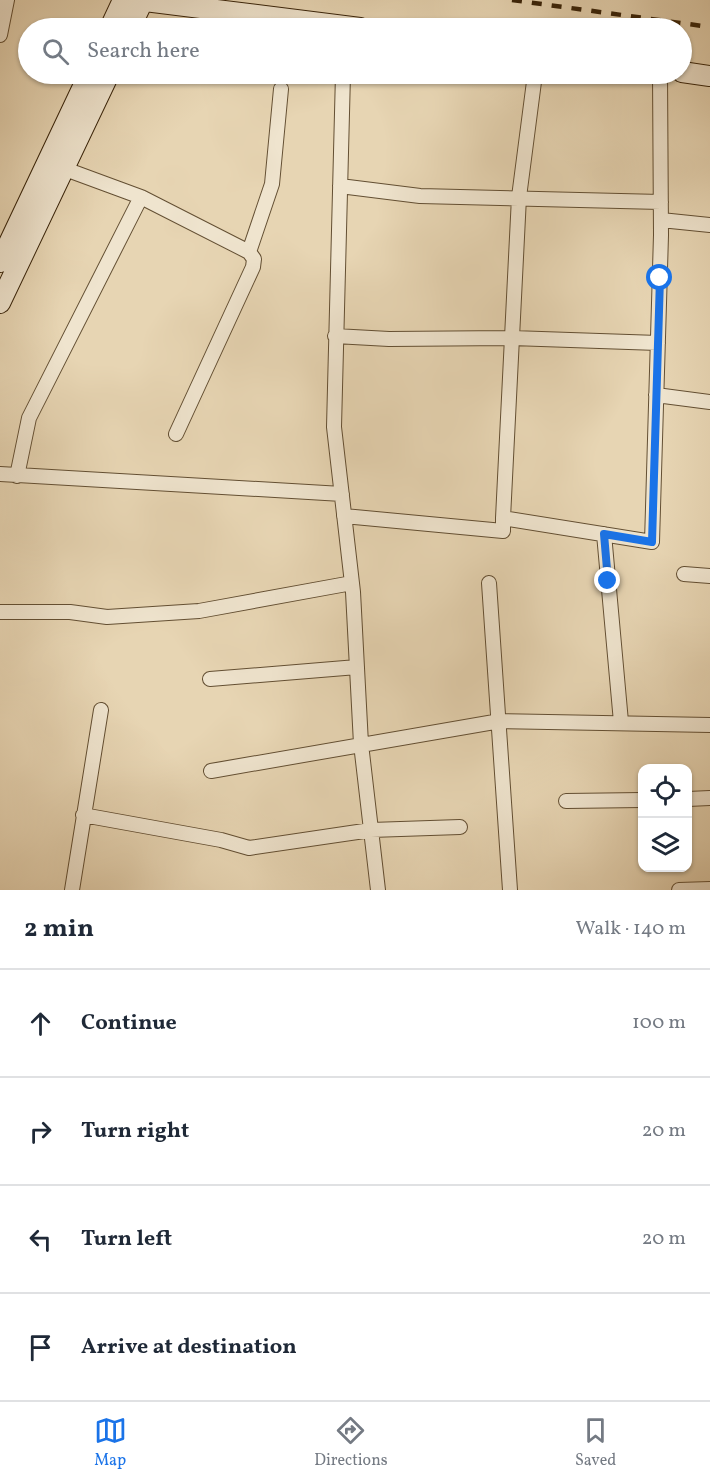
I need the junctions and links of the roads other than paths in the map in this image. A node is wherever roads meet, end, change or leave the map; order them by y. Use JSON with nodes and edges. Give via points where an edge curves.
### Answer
{"nodes":[{"id":1,"x":7,"y":0,"type":"edge"},
{"id":2,"x":123,"y":0,"type":"edge"},
{"id":3,"x":137,"y":0,"type":"edge"},
{"id":4,"x":143,"y":1,"type":"edge"},
{"id":5,"x":115,"y":18,"type":"edge"},
{"id":6,"x":135,"y":18,"type":"edge"},
{"id":7,"x":273,"y":18,"type":"edge"},
{"id":8,"x":0,"y":35,"type":"edge"},
{"id":9,"x":692,"y":74,"type":"edge"},
{"id":10,"x":710,"y":76,"type":"edge"},
{"id":11,"x":84,"y":84,"type":"edge"},
{"id":12,"x":104,"y":84,"type":"edge"},
{"id":13,"x":344,"y":84,"type":"edge"},
{"id":14,"x":535,"y":84,"type":"edge"},
{"id":15,"x":660,"y":84,"type":"edge"},
{"id":16,"x":281,"y":89,"type":"dead end"},
{"id":17,"x":65,"y":169,"type":"junction"},
{"id":18,"x":340,"y":186,"type":"junction"},
{"id":19,"x":141,"y":197,"type":"junction"},
{"id":20,"x":519,"y":197,"type":"junction"},
{"id":21,"x":661,"y":202,"type":"junction"},
{"id":22,"x":661,"y":219,"type":"junction"},
{"id":23,"x":710,"y":225,"type":"edge"},
{"id":24,"x":249,"y":252,"type":"junction"},
{"id":25,"x":0,"y":261,"type":"edge"},
{"id":26,"x":0,"y":303,"type":"edge"},
{"id":27,"x":335,"y":336,"type":"junction"},
{"id":28,"x":512,"y":338,"type":"junction"},
{"id":29,"x":658,"y":343,"type":"junction"},
{"id":30,"x":656,"y":396,"type":"junction"},
{"id":31,"x":710,"y":402,"type":"edge"},
{"id":32,"x":176,"y":434,"type":"dead end"},
{"id":33,"x":0,"y":474,"type":"edge"},
{"id":34,"x":17,"y":476,"type":"junction"},
{"id":35,"x":342,"y":494,"type":"junction"},
{"id":36,"x":344,"y":516,"type":"junction"},
{"id":37,"x":503,"y":518,"type":"junction"},
{"id":38,"x":604,"y":534,"type":"junction"},
{"id":39,"x":684,"y":574,"type":"dead end"},
{"id":40,"x":710,"y":576,"type":"edge"},
{"id":41,"x":489,"y":582,"type":"dead end"},
{"id":42,"x":352,"y":583,"type":"junction"},
{"id":43,"x":0,"y":612,"type":"edge"},
{"id":44,"x":357,"y":667,"type":"junction"},
{"id":45,"x":210,"y":679,"type":"dead end"},
{"id":46,"x":101,"y":710,"type":"dead end"},
{"id":47,"x":500,"y":721,"type":"junction"},
{"id":48,"x":621,"y":722,"type":"junction"},
{"id":49,"x":710,"y":725,"type":"edge"},
{"id":50,"x":361,"y":744,"type":"junction"},
{"id":51,"x":211,"y":771,"type":"dead end"},
{"id":52,"x":710,"y":798,"type":"edge"},
{"id":53,"x":692,"y":799,"type":"edge"},
{"id":54,"x":638,"y":800,"type":"edge"},
{"id":55,"x":566,"y":801,"type":"dead end"},
{"id":56,"x":82,"y":815,"type":"junction"},
{"id":57,"x":460,"y":827,"type":"dead end"},
{"id":58,"x":371,"y":830,"type":"junction"},
{"id":59,"x":710,"y":889,"type":"edge"},
{"id":60,"x":72,"y":890,"type":"edge"},
{"id":61,"x":378,"y":890,"type":"edge"},
{"id":62,"x":510,"y":890,"type":"edge"},
{"id":63,"x":679,"y":890,"type":"edge"}],
"edges":[{"from":1,"to":8,"type":"street"},
{"from":2,"to":5,"type":"street"},
{"from":3,"to":4,"type":"street"},
{"from":4,"to":6,"type":"street"},
{"from":4,"to":7,"type":"street"},
{"from":9,"to":10,"type":"street"},
{"from":11,"to":25,"type":"street"},
{"from":12,"to":17,"type":"street"},
{"from":13,"to":18,"type":"street"},
{"from":14,"to":20,"type":"street"},
{"from":15,"to":21,"type":"street"},
{"from":16,"to":24,"type":"street","via":[[272,184]]},
{"from":17,"to":19,"type":"street"},
{"from":17,"to":26,"type":"street"},
{"from":18,"to":20,"type":"street","via":[[420,196]]},
{"from":18,"to":27,"type":"street"},
{"from":19,"to":24,"type":"street"},
{"from":19,"to":34,"type":"street","via":[[29,418]]},
{"from":20,"to":21,"type":"street"},
{"from":20,"to":28,"type":"street"},
{"from":21,"to":22,"type":"street"},
{"from":22,"to":23,"type":"street"},
{"from":22,"to":29,"type":"street"},
{"from":24,"to":32,"type":"street","via":[[254,259],[253,267]]},
{"from":27,"to":28,"type":"street"},
{"from":27,"to":35,"type":"street","via":[[334,427]]},
{"from":28,"to":29,"type":"street"},
{"from":28,"to":37,"type":"street"},
{"from":29,"to":30,"type":"street"},
{"from":30,"to":31,"type":"street"},
{"from":30,"to":38,"type":"street","via":[[652,542]]},
{"from":33,"to":34,"type":"street"},
{"from":34,"to":35,"type":"street"},
{"from":35,"to":36,"type":"street"},
{"from":36,"to":37,"type":"street","via":[[503,531]]},
{"from":36,"to":42,"type":"street"},
{"from":37,"to":38,"type":"street"},
{"from":38,"to":48,"type":"street"},
{"from":39,"to":40,"type":"street"},
{"from":41,"to":47,"type":"street"},
{"from":42,"to":43,"type":"street","via":[[199,611],[107,617],[70,612]]},
{"from":42,"to":44,"type":"street"},
{"from":44,"to":45,"type":"street"},
{"from":44,"to":50,"type":"street"},
{"from":46,"to":56,"type":"street"},
{"from":47,"to":48,"type":"street"},
{"from":47,"to":50,"type":"street"},
{"from":47,"to":62,"type":"street"},
{"from":48,"to":49,"type":"street"},
{"from":50,"to":51,"type":"street"},
{"from":50,"to":58,"type":"street"},
{"from":52,"to":53,"type":"street"},
{"from":54,"to":55,"type":"street"},
{"from":56,"to":58,"type":"street","via":[[249,848]]},
{"from":56,"to":60,"type":"street"},
{"from":57,"to":58,"type":"street"},
{"from":58,"to":61,"type":"street"},
{"from":59,"to":63,"type":"street"}]}
